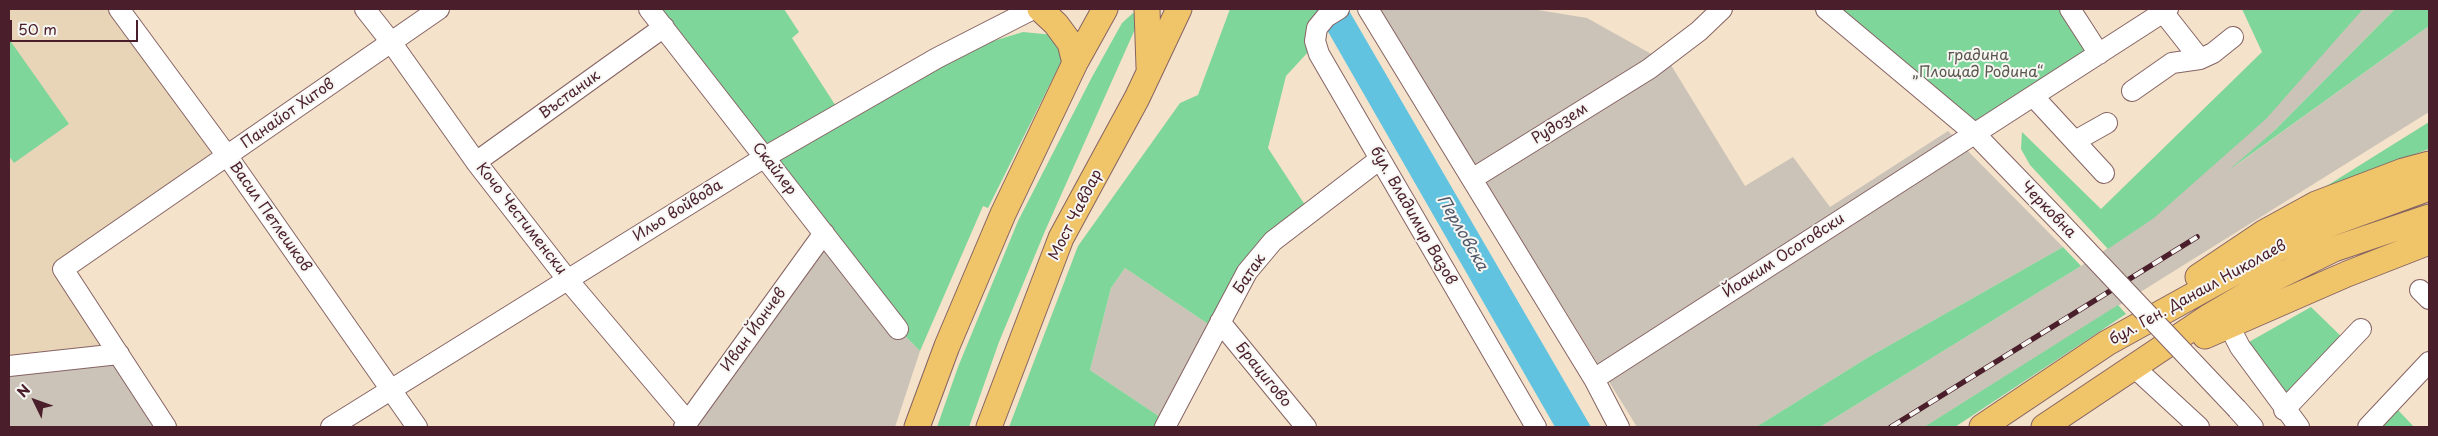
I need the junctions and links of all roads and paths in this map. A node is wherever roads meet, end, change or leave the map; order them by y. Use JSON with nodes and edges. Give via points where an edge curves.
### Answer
{"nodes":[{"id":1,"x":119,"y":9,"type":"edge"},
{"id":2,"x":365,"y":9,"type":"edge"},
{"id":3,"x":439,"y":9,"type":"edge"},
{"id":4,"x":649,"y":9,"type":"edge"},
{"id":5,"x":1034,"y":9,"type":"edge"},
{"id":6,"x":1040,"y":9,"type":"edge"},
{"id":7,"x":1105,"y":9,"type":"edge"},
{"id":8,"x":1147,"y":9,"type":"edge"},
{"id":9,"x":1178,"y":9,"type":"edge"},
{"id":10,"x":1339,"y":9,"type":"edge"},
{"id":11,"x":1368,"y":9,"type":"edge"},
{"id":12,"x":1722,"y":9,"type":"edge"},
{"id":13,"x":1826,"y":9,"type":"edge"},
{"id":14,"x":2070,"y":9,"type":"edge"},
{"id":15,"x":2166,"y":10,"type":"edge"},
{"id":16,"x":664,"y":27,"type":"junction"},
{"id":17,"x":2233,"y":37,"type":"dead end"},
{"id":18,"x":391,"y":42,"type":"junction"},
{"id":19,"x":2099,"y":54,"type":"junction"},
{"id":20,"x":2200,"y":59,"type":"junction"},
{"id":21,"x":1075,"y":63,"type":"junction"},
{"id":22,"x":1149,"y":72,"type":"junction"},
{"id":23,"x":2132,"y":92,"type":"dead end"},
{"id":24,"x":2033,"y":96,"type":"junction"},
{"id":25,"x":2108,"y":123,"type":"dead end"},
{"id":26,"x":1974,"y":133,"type":"junction"},
{"id":27,"x":2075,"y":141,"type":"junction"},
{"id":28,"x":228,"y":157,"type":"junction"},
{"id":29,"x":765,"y":157,"type":"junction"},
{"id":30,"x":1380,"y":159,"type":"junction"},
{"id":31,"x":476,"y":162,"type":"junction"},
{"id":32,"x":2429,"y":164,"type":"edge"},
{"id":33,"x":2104,"y":172,"type":"dead end"},
{"id":34,"x":1472,"y":179,"type":"junction"},
{"id":35,"x":2429,"y":188,"type":"edge"},
{"id":36,"x":2429,"y":218,"type":"edge"},
{"id":37,"x":824,"y":233,"type":"junction"},
{"id":38,"x":2429,"y":242,"type":"edge"},
{"id":39,"x":567,"y":279,"type":"junction"},
{"id":40,"x":1220,"y":322,"type":"junction"},
{"id":41,"x":2228,"y":324,"type":"junction"},
{"id":42,"x":898,"y":329,"type":"dead end"},
{"id":43,"x":2362,"y":329,"type":"dead end"},
{"id":44,"x":2107,"y":344,"type":"junction"},
{"id":45,"x":119,"y":354,"type":"junction"},
{"id":46,"x":2429,"y":362,"type":"edge"},
{"id":47,"x":9,"y":366,"type":"edge"},
{"id":48,"x":2131,"y":370,"type":"junction"},
{"id":49,"x":1594,"y":379,"type":"junction"},
{"id":50,"x":391,"y":389,"type":"junction"},
{"id":51,"x":2284,"y":410,"type":"junction"},
{"id":52,"x":686,"y":425,"type":"edge"},
{"id":53,"x":166,"y":427,"type":"edge"},
{"id":54,"x":331,"y":427,"type":"edge"},
{"id":55,"x":417,"y":427,"type":"edge"},
{"id":56,"x":917,"y":427,"type":"edge"},
{"id":57,"x":989,"y":427,"type":"edge"},
{"id":58,"x":1165,"y":427,"type":"edge"},
{"id":59,"x":1306,"y":427,"type":"edge"},
{"id":60,"x":1536,"y":427,"type":"edge"},
{"id":61,"x":1619,"y":427,"type":"edge"},
{"id":62,"x":1982,"y":427,"type":"edge"},
{"id":63,"x":2044,"y":427,"type":"edge"},
{"id":64,"x":2199,"y":427,"type":"edge"},
{"id":65,"x":2253,"y":427,"type":"edge"},
{"id":66,"x":2300,"y":427,"type":"edge"},
{"id":67,"x":2368,"y":427,"type":"edge"}],
"edges":[{"from":1,"to":28,"type":"street","name":"Васил Петлешков"},
{"from":2,"to":18,"type":"street","name":"Кочо Честименски"},
{"from":3,"to":18,"type":"street","name":"Панайот Хитов"},
{"from":4,"to":16,"type":"street","name":"Скайлер"},
{"from":5,"to":29,"type":"street","name":"Ильо войвода","via":[[937,58]]},
{"from":6,"to":21,"type":"main road","via":[[1070,43]]},
{"from":7,"to":21,"type":"main road"},
{"from":8,"to":22,"type":"main road"},
{"from":9,"to":22,"type":"main road","name":"Мост Чавдар"},
{"from":10,"to":30,"type":"street","name":"бул. Владимир Вазов","via":[[1317,28],[1315,41],[1319,54]]},
{"from":11,"to":34,"type":"street"},
{"from":12,"to":34,"type":"street","name":"Рудозем","via":[[1649,69]]},
{"from":13,"to":26,"type":"street","name":"Черковна"},
{"from":14,"to":19,"type":"street"},
{"from":15,"to":19,"type":"street","name":"Йоаким Осоговски"},
{"from":15,"to":20,"type":"street"},
{"from":16,"to":29,"type":"street","name":"Скайлер"},
{"from":16,"to":31,"type":"street","name":"Въстаник"},
{"from":17,"to":20,"type":"street"},
{"from":18,"to":28,"type":"street","name":"Панайот Хитов"},
{"from":18,"to":31,"type":"street","name":"Кочо Честименски"},
{"from":19,"to":24,"type":"street","name":"Йоаким Осоговски"},
{"from":20,"to":23,"type":"street","via":[[2172,64]]},
{"from":21,"to":56,"type":"main road","via":[[1003,214],[947,346]]},
{"from":22,"to":57,"type":"main road","name":"Мост Чавдар","via":[[1061,238]]},
{"from":24,"to":26,"type":"street","name":"Йоаким Осоговски"},
{"from":24,"to":27,"type":"street"},
{"from":25,"to":27,"type":"street"},
{"from":26,"to":49,"type":"street","name":"Йоаким Осоговски"},
{"from":26,"to":65,"type":"street","name":"Черковна","bridge":true},
{"from":27,"to":33,"type":"street"},
{"from":28,"to":45,"type":"street","name":"Панайот Хитов","via":[[62,269]]},
{"from":28,"to":50,"type":"street","name":"Васил Петлешков"},
{"from":29,"to":37,"type":"street","name":"Скайлер"},
{"from":29,"to":39,"type":"street","name":"Ильо войвода"},
{"from":30,"to":40,"type":"street","name":"Батак","via":[[1273,241],[1248,272]]},
{"from":30,"to":60,"type":"street","name":"бул. Владимир Вазов"},
{"from":31,"to":39,"type":"street","name":"Кочо Честименски"},
{"from":32,"to":44,"type":"main road","via":[[2316,204],[2265,232]]},
{"from":34,"to":49,"type":"street"},
{"from":35,"to":44,"type":"main road","name":"бул. Ген. Данаил Николаев","via":[[2330,224],[2275,250]]},
{"from":36,"to":48,"type":"main road","name":"бул. Ген. Данаил Николаев","via":[[2334,249],[2271,280],[2210,316]]},
{"from":37,"to":42,"type":"street","name":"Скайлер"},
{"from":37,"to":52,"type":"street","name":"Иван Йончев"},
{"from":38,"to":41,"type":"main road"},
{"from":39,"to":50,"type":"street","name":"Ильо войвода"},
{"from":39,"to":52,"type":"street","name":"Кочо Честименски"},
{"from":40,"to":58,"type":"street","name":"Батак"},
{"from":40,"to":59,"type":"street","name":"Брацигово"},
{"from":41,"to":48,"type":"main road"},
{"from":41,"to":51,"type":"street"},
{"from":43,"to":51,"type":"street"},
{"from":44,"to":62,"type":"main road","name":"бул. Ген. Данаил Николаев"},
{"from":45,"to":47,"type":"street"},
{"from":45,"to":53,"type":"street"},
{"from":46,"to":67,"type":"street"},
{"from":48,"to":63,"type":"main road","name":"бул. Ген. Данаил Николаев"},
{"from":48,"to":64,"type":"street"},
{"from":49,"to":61,"type":"street"},
{"from":50,"to":54,"type":"street","name":"Ильо войвода"},
{"from":50,"to":55,"type":"street","name":"Васил Петлешков"},
{"from":51,"to":66,"type":"street"}]}
